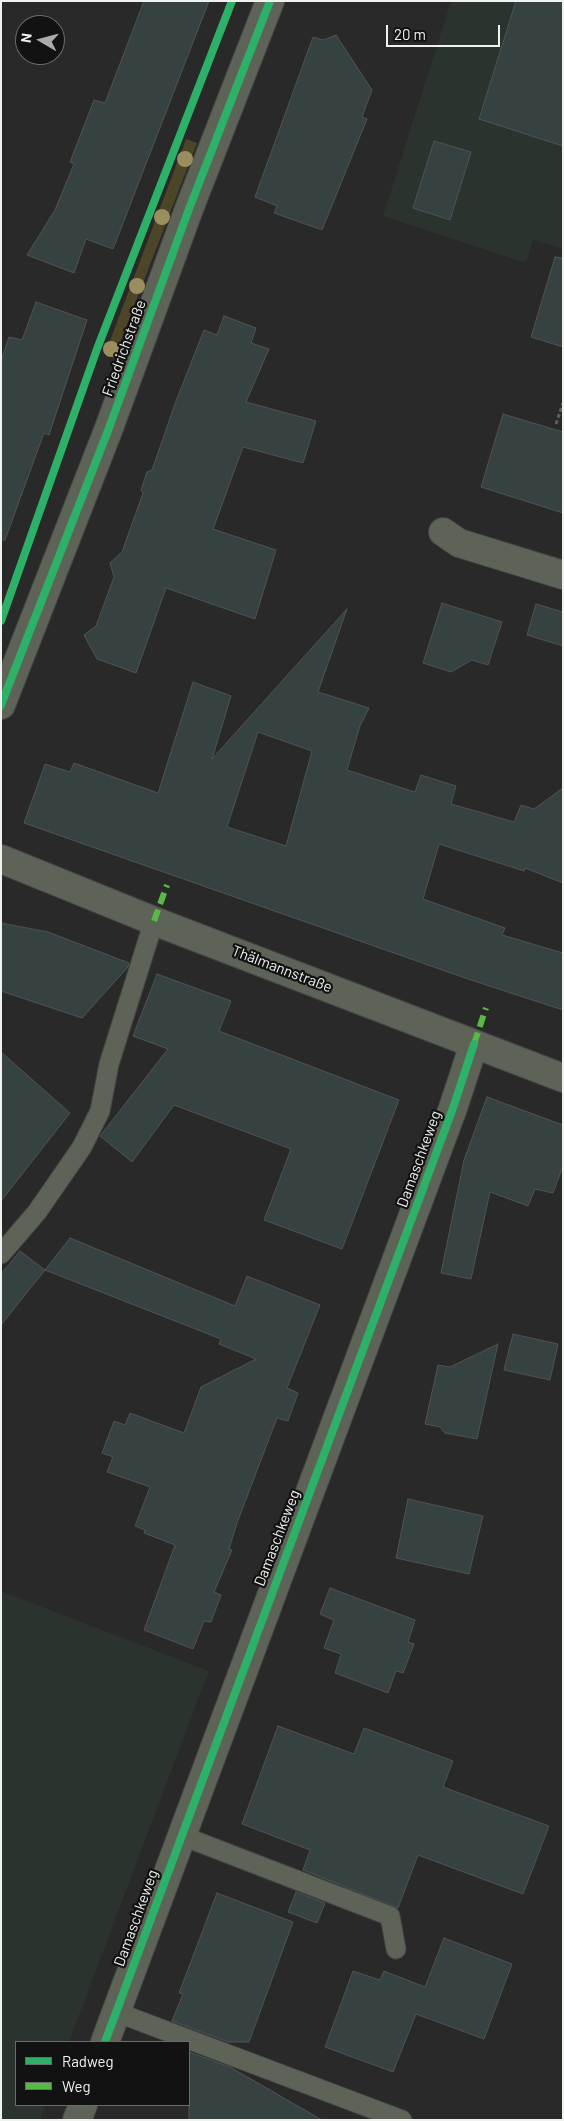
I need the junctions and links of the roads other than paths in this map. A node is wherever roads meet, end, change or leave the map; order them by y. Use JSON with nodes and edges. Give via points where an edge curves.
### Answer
{"nodes":[{"id":1,"x":270,"y":1,"type":"edge"},
{"id":2,"x":443,"y":532,"type":"dead end"},
{"id":3,"x":563,"y":575,"type":"edge"},
{"id":4,"x":1,"y":705,"type":"edge"},
{"id":5,"x":1,"y":859,"type":"edge"},
{"id":6,"x":154,"y":921,"type":"junction"},
{"id":7,"x":474,"y":1044,"type":"junction"},
{"id":8,"x":563,"y":1078,"type":"edge"},
{"id":9,"x":1,"y":1254,"type":"edge"},
{"id":10,"x":180,"y":1835,"type":"junction"},
{"id":11,"x":396,"y":1949,"type":"dead end"},
{"id":12,"x":116,"y":2012,"type":"junction"},
{"id":13,"x":105,"y":2041,"type":"edge"},
{"id":14,"x":83,"y":2106,"type":"edge"},
{"id":15,"x":77,"y":2120,"type":"edge"},
{"id":16,"x":402,"y":2120,"type":"edge"}],
"edges":[{"from":1,"to":4,"type":"street","name":"Friedrichstraße"},
{"from":2,"to":3,"type":"street","via":[[459,543]]},
{"from":5,"to":6,"type":"street","name":"Thälmannstraße"},
{"from":6,"to":7,"type":"street","name":"Thälmannstraße"},
{"from":6,"to":9,"type":"lane","via":[[109,1064],[100,1111],[77,1154],[37,1212]]},
{"from":7,"to":8,"type":"street","name":"Thälmannstraße"},
{"from":7,"to":10,"type":"street","name":"Damaschkeweg"},
{"from":10,"to":11,"type":"lane","via":[[390,1916]]},
{"from":10,"to":12,"type":"street","name":"Damaschkeweg"},
{"from":12,"to":13,"type":"street","name":"Damaschkeweg"},
{"from":12,"to":16,"type":"lane"},
{"from":14,"to":15,"type":"street"}]}
